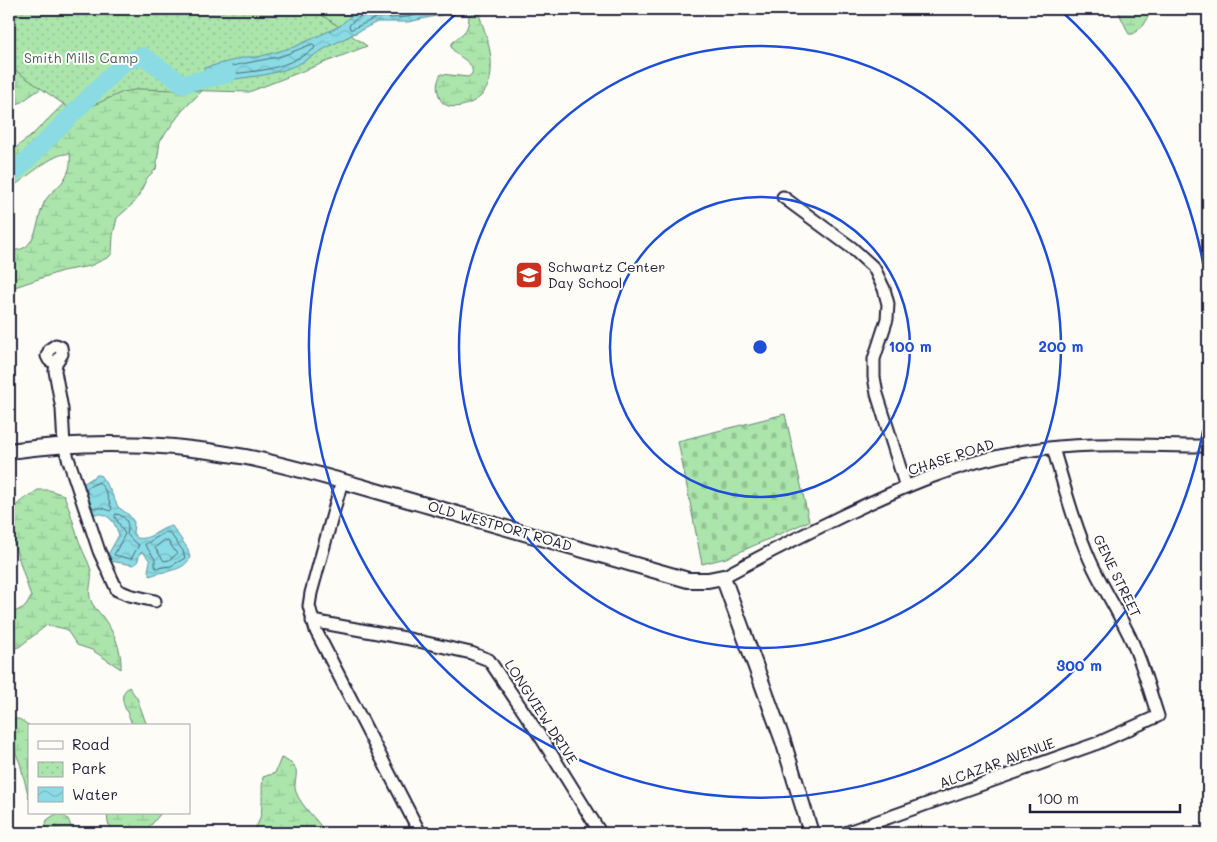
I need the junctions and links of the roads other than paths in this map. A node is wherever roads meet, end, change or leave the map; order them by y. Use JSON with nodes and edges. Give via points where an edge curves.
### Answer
{"nodes":[{"id":1,"x":783,"y":197,"type":"dead end"},
{"id":2,"x":56,"y":363,"type":"dead end"},
{"id":3,"x":64,"y":446,"type":"junction"},
{"id":4,"x":1208,"y":446,"type":"edge"},
{"id":5,"x":1053,"y":448,"type":"junction"},
{"id":6,"x":9,"y":452,"type":"edge"},
{"id":7,"x":342,"y":481,"type":"junction"},
{"id":8,"x":906,"y":487,"type":"junction"},
{"id":9,"x":723,"y":577,"type":"junction"},
{"id":10,"x":155,"y":601,"type":"dead end"},
{"id":11,"x":312,"y":621,"type":"junction"},
{"id":12,"x":1158,"y":716,"type":"joint"},
{"id":13,"x":420,"y":833,"type":"edge"},
{"id":14,"x":599,"y":833,"type":"edge"},
{"id":15,"x":811,"y":833,"type":"edge"},
{"id":16,"x":845,"y":833,"type":"edge"}],
"edges":[{"from":1,"to":8,"type":"street","via":[[852,248],[874,268],[884,288],[887,319],[874,359],[874,377]]},
{"from":2,"to":3,"type":"street"},
{"from":3,"to":6,"type":"main road","name":"OLD WESTPORT ROAD"},
{"from":3,"to":7,"type":"main road","name":"OLD WESTPORT ROAD","via":[[123,444],[217,452]]},
{"from":3,"to":10,"type":"street","via":[[99,551],[117,590]]},
{"from":4,"to":5,"type":"street","name":"CHASE ROAD"},
{"from":5,"to":8,"type":"street","name":"CHASE ROAD","via":[[986,459]]},
{"from":5,"to":12,"type":"street","name":"GENE STREET","via":[[1089,558],[1125,626]]},
{"from":7,"to":9,"type":"main road","name":"OLD WESTPORT ROAD","via":[[688,580]]},
{"from":7,"to":11,"type":"street","via":[[311,593]]},
{"from":8,"to":9,"type":"street","name":"CHASE ROAD"},
{"from":9,"to":15,"type":"main road"},
{"from":11,"to":13,"type":"street"},
{"from":11,"to":14,"type":"street","name":"LONGVIEW DRIVE","via":[[414,640],[489,660]]},
{"from":12,"to":16,"type":"street","name":"ALCAZAR AVENUE","via":[[1098,743]]}]}
